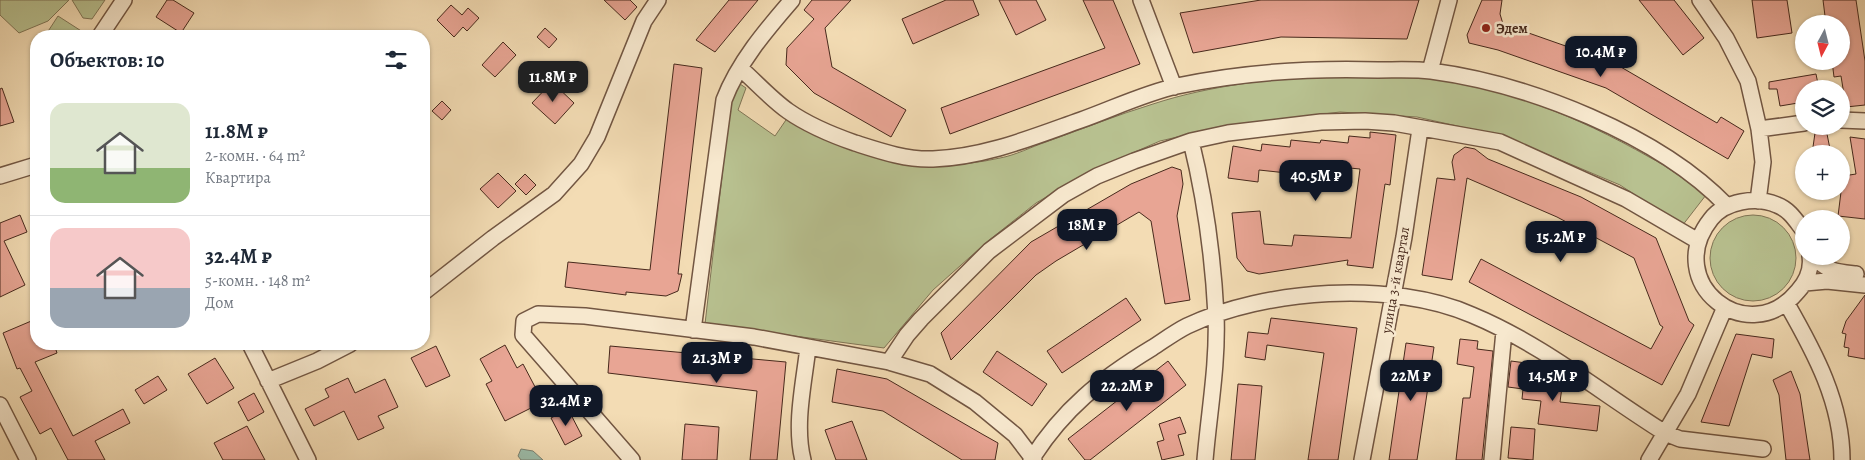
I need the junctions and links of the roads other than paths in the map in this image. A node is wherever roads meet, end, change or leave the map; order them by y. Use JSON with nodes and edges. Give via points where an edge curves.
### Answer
{"nodes":[{"id":1,"x":124,"y":0,"type":"edge"},
{"id":2,"x":658,"y":0,"type":"edge"},
{"id":3,"x":792,"y":0,"type":"edge"},
{"id":4,"x":1141,"y":0,"type":"edge"},
{"id":5,"x":1449,"y":0,"type":"edge"},
{"id":6,"x":1700,"y":0,"type":"edge"},
{"id":7,"x":104,"y":30,"type":"edge"},
{"id":8,"x":740,"y":68,"type":"junction"},
{"id":9,"x":1430,"y":71,"type":"junction"},
{"id":10,"x":1174,"y":87,"type":"junction"},
{"id":11,"x":1850,"y":120,"type":"edge"},
{"id":12,"x":1865,"y":121,"type":"edge"},
{"id":13,"x":1795,"y":125,"type":"edge"},
{"id":14,"x":1420,"y":128,"type":"junction"},
{"id":15,"x":1759,"y":129,"type":"junction"},
{"id":16,"x":1191,"y":141,"type":"junction"},
{"id":17,"x":30,"y":167,"type":"edge"},
{"id":18,"x":0,"y":176,"type":"edge"},
{"id":19,"x":1758,"y":201,"type":"junction"},
{"id":20,"x":1727,"y":206,"type":"junction"},
{"id":21,"x":1795,"y":219,"type":"edge"},
{"id":22,"x":1698,"y":241,"type":"junction"},
{"id":23,"x":1809,"y":265,"type":"edge"},
{"id":24,"x":1821,"y":265,"type":"edge"},
{"id":25,"x":1865,"y":275,"type":"edge"},
{"id":26,"x":1805,"y":283,"type":"junction"},
{"id":27,"x":1865,"y":285,"type":"edge"},
{"id":28,"x":430,"y":287,"type":"edge"},
{"id":29,"x":1392,"y":296,"type":"junction"},
{"id":30,"x":1788,"y":304,"type":"junction"},
{"id":31,"x":1725,"y":307,"type":"junction"},
{"id":32,"x":1216,"y":316,"type":"junction"},
{"id":33,"x":693,"y":330,"type":"junction"},
{"id":34,"x":1504,"y":330,"type":"junction"},
{"id":35,"x":808,"y":347,"type":"junction"},
{"id":36,"x":253,"y":350,"type":"edge"},
{"id":37,"x":338,"y":350,"type":"edge"},
{"id":38,"x":889,"y":362,"type":"junction"},
{"id":39,"x":268,"y":381,"type":"junction"},
{"id":40,"x":0,"y":404,"type":"edge"},
{"id":41,"x":1665,"y":433,"type":"junction"},
{"id":42,"x":1763,"y":449,"type":"dead end"},
{"id":43,"x":1033,"y":459,"type":"edge"},
{"id":44,"x":28,"y":460,"type":"edge"},
{"id":45,"x":308,"y":460,"type":"edge"},
{"id":46,"x":632,"y":460,"type":"edge"},
{"id":47,"x":802,"y":460,"type":"edge"},
{"id":48,"x":1205,"y":460,"type":"edge"},
{"id":49,"x":1362,"y":460,"type":"edge"},
{"id":50,"x":1492,"y":460,"type":"edge"},
{"id":51,"x":1649,"y":460,"type":"edge"},
{"id":52,"x":1842,"y":460,"type":"edge"}],
"edges":[{"from":1,"to":7,"type":"street"},
{"from":2,"to":28,"type":"street","via":[[644,21],[597,137],[581,164],[554,194]]},
{"from":3,"to":8,"type":"street"},
{"from":4,"to":10,"type":"street"},
{"from":5,"to":9,"type":"street"},
{"from":6,"to":15,"type":"street","via":[[1726,38],[1748,81]]},
{"from":8,"to":10,"type":"street","via":[[787,110],[836,136],[886,153],[931,159],[972,155],[1011,145]]},
{"from":8,"to":33,"type":"street","via":[[724,100]]},
{"from":9,"to":10,"type":"street","via":[[1307,70]]},
{"from":9,"to":20,"type":"street","via":[[1539,98],[1607,124],[1668,157]]},
{"from":11,"to":12,"type":"street"},
{"from":13,"to":15,"type":"street"},
{"from":14,"to":16,"type":"street","via":[[1394,123],[1321,122]]},
{"from":14,"to":22,"type":"street","via":[[1500,142],[1626,199]]},
{"from":14,"to":29,"type":"street","name":"улица 3-й квартал"},
{"from":15,"to":19,"type":"street","via":[[1763,162]]},
{"from":16,"to":32,"type":"street","via":[[1203,188]]},
{"from":16,"to":38,"type":"street","via":[[1098,176],[1064,195],[1027,222],[989,251],[953,285],[907,335]]},
{"from":17,"to":18,"type":"street"},
{"from":19,"to":20,"type":"street"},
{"from":19,"to":21,"type":"street","via":[[1777,205]]},
{"from":20,"to":22,"type":"street","via":[[1716,212],[1700,232]]},
{"from":22,"to":31,"type":"street","via":[[1696,272],[1710,297]]},
{"from":23,"to":26,"type":"street"},
{"from":24,"to":25,"type":"street","via":[[1837,272]]},
{"from":26,"to":27,"type":"street"},
{"from":26,"to":30,"type":"street"},
{"from":29,"to":32,"type":"street","via":[[1312,295],[1263,302]]},
{"from":29,"to":34,"type":"street","via":[[1435,302]]},
{"from":29,"to":49,"type":"street","name":"улица 3-й квартал"},
{"from":30,"to":31,"type":"street","via":[[1769,313],[1748,315]]},
{"from":30,"to":52,"type":"street","via":[[1827,383],[1842,437]]},
{"from":31,"to":41,"type":"street","via":[[1688,394]]},
{"from":32,"to":43,"type":"street","via":[[1187,326],[1107,376],[1074,403]]},
{"from":32,"to":48,"type":"street","via":[[1212,402]]},
{"from":33,"to":35,"type":"street"},
{"from":33,"to":46,"type":"street","via":[[560,314],[538,314],[524,321],[523,335]]},
{"from":34,"to":41,"type":"street","via":[[1567,367]]},
{"from":34,"to":50,"type":"street"},
{"from":35,"to":38,"type":"street"},
{"from":35,"to":47,"type":"street","via":[[800,419]]},
{"from":36,"to":39,"type":"street"},
{"from":37,"to":39,"type":"street"},
{"from":38,"to":43,"type":"street","via":[[930,374],[975,402],[1014,434]]},
{"from":39,"to":45,"type":"street"},
{"from":40,"to":44,"type":"street"},
{"from":41,"to":42,"type":"street","via":[[1680,439]]},
{"from":41,"to":51,"type":"street"}]}
